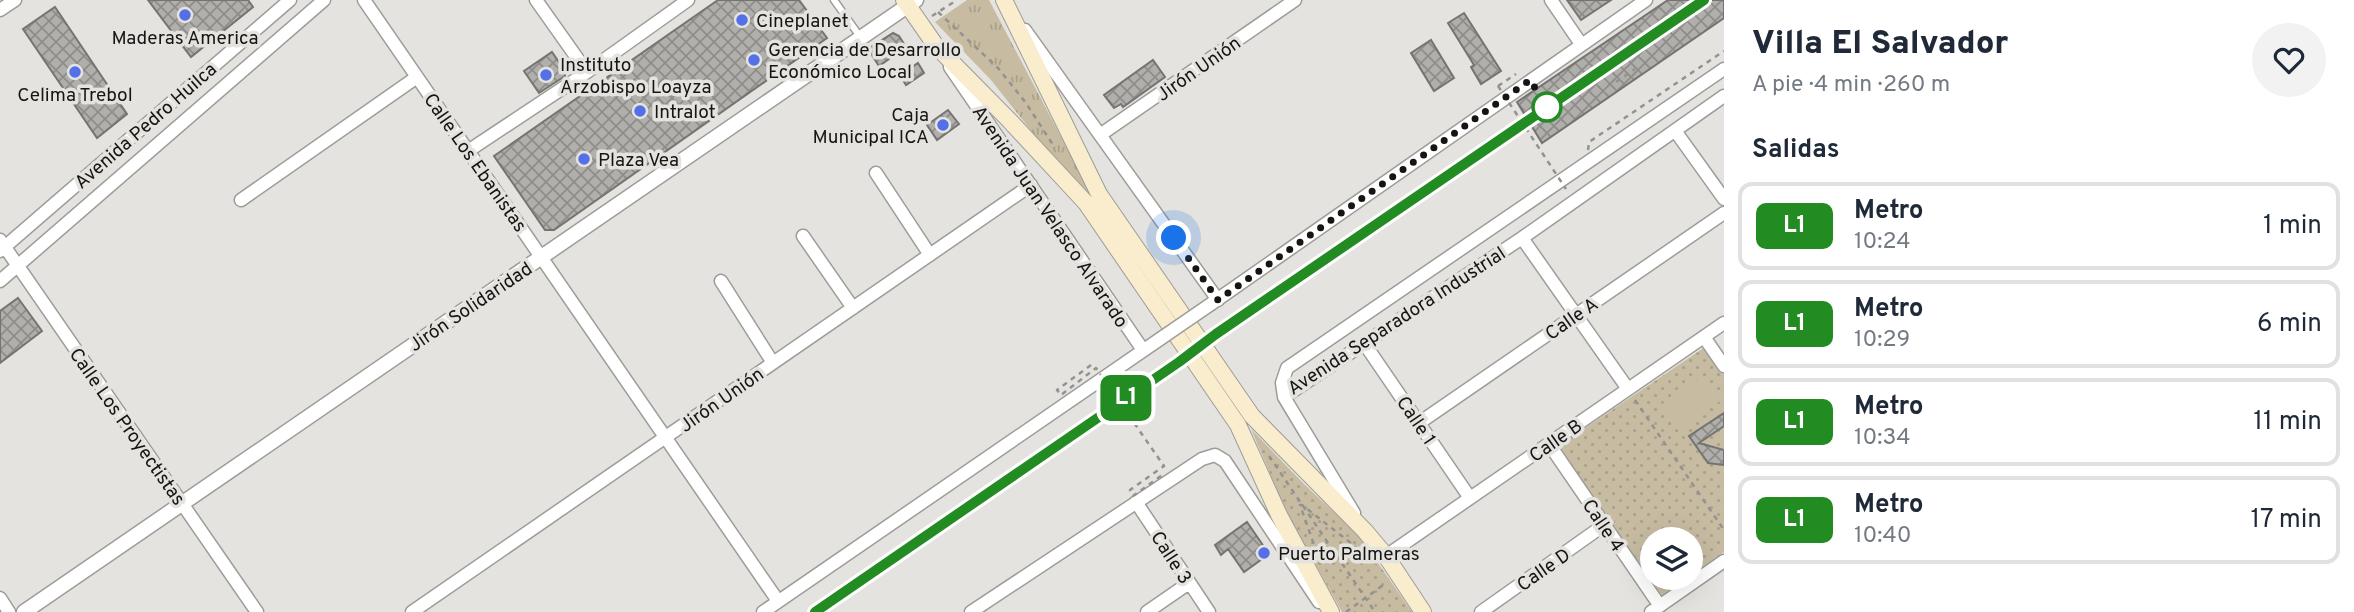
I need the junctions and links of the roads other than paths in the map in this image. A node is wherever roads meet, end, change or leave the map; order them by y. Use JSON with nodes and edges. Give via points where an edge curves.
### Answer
{"nodes":[{"id":1,"x":15,"y":0,"type":"edge"},
{"id":2,"x":290,"y":0,"type":"edge"},
{"id":3,"x":324,"y":0,"type":"edge"},
{"id":4,"x":364,"y":0,"type":"edge"},
{"id":5,"x":536,"y":0,"type":"edge"},
{"id":6,"x":688,"y":0,"type":"edge"},
{"id":7,"x":834,"y":0,"type":"edge"},
{"id":8,"x":1295,"y":0,"type":"edge"},
{"id":9,"x":1551,"y":0,"type":"edge"},
{"id":10,"x":1646,"y":0,"type":"edge"},
{"id":11,"x":909,"y":2,"type":"edge"},
{"id":12,"x":1006,"y":3,"type":"edge"},
{"id":13,"x":0,"y":10,"type":"edge"},
{"id":14,"x":861,"y":38,"type":"junction"},
{"id":15,"x":1581,"y":44,"type":"junction"},
{"id":16,"x":936,"y":46,"type":"junction"},
{"id":17,"x":1724,"y":69,"type":"edge"},
{"id":18,"x":587,"y":72,"type":"junction"},
{"id":19,"x":417,"y":77,"type":"junction"},
{"id":20,"x":1724,"y":96,"type":"edge"},
{"id":21,"x":1676,"y":132,"type":"junction"},
{"id":22,"x":1100,"y":135,"type":"junction"},
{"id":23,"x":468,"y":151,"type":"junction"},
{"id":24,"x":876,"y":173,"type":"dead end"},
{"id":25,"x":1031,"y":185,"type":"junction"},
{"id":26,"x":1724,"y":199,"type":"edge"},
{"id":27,"x":241,"y":200,"type":"dead end"},
{"id":28,"x":1724,"y":213,"type":"edge"},
{"id":29,"x":803,"y":236,"type":"dead end"},
{"id":30,"x":1522,"y":238,"type":"junction"},
{"id":31,"x":2,"y":246,"type":"edge"},
{"id":32,"x":930,"y":255,"type":"junction"},
{"id":33,"x":541,"y":257,"type":"junction"},
{"id":34,"x":18,"y":266,"type":"junction"},
{"id":35,"x":0,"y":281,"type":"edge"},
{"id":36,"x":720,"y":281,"type":"dead end"},
{"id":37,"x":1215,"y":302,"type":"junction"},
{"id":38,"x":853,"y":308,"type":"junction"},
{"id":39,"x":1576,"y":314,"type":"junction"},
{"id":40,"x":1724,"y":323,"type":"edge"},
{"id":41,"x":1704,"y":337,"type":"junction"},
{"id":42,"x":1363,"y":343,"type":"junction"},
{"id":43,"x":1143,"y":350,"type":"junction"},
{"id":44,"x":774,"y":363,"type":"junction"},
{"id":45,"x":1724,"y":366,"type":"edge"},
{"id":46,"x":1628,"y":390,"type":"junction"},
{"id":47,"x":1284,"y":397,"type":"junction"},
{"id":48,"x":1419,"y":423,"type":"junction"},
{"id":49,"x":665,"y":437,"type":"junction"},
{"id":50,"x":1549,"y":444,"type":"junction"},
{"id":51,"x":1470,"y":498,"type":"junction"},
{"id":52,"x":1136,"y":502,"type":"junction"},
{"id":53,"x":182,"y":504,"type":"junction"},
{"id":54,"x":1604,"y":525,"type":"junction"},
{"id":55,"x":1365,"y":531,"type":"junction"},
{"id":56,"x":1378,"y":558,"type":"junction"},
{"id":57,"x":1724,"y":561,"type":"edge"},
{"id":58,"x":1189,"y":583,"type":"junction"},
{"id":59,"x":0,"y":598,"type":"edge"},
{"id":60,"x":778,"y":601,"type":"junction"},
{"id":61,"x":1322,"y":608,"type":"edge"},
{"id":62,"x":1655,"y":609,"type":"edge"},
{"id":63,"x":978,"y":610,"type":"edge"},
{"id":64,"x":9,"y":612,"type":"edge"},
{"id":65,"x":24,"y":612,"type":"edge"},
{"id":66,"x":257,"y":612,"type":"edge"},
{"id":67,"x":412,"y":612,"type":"edge"},
{"id":68,"x":763,"y":612,"type":"edge"},
{"id":69,"x":1147,"y":612,"type":"edge"},
{"id":70,"x":1209,"y":612,"type":"edge"},
{"id":71,"x":1423,"y":612,"type":"edge"},
{"id":72,"x":1481,"y":612,"type":"edge"}],
"edges":[{"from":1,"to":13,"type":"street"},
{"from":2,"to":31,"type":"street","name":"Avenida Pedro Huilca"},
{"from":3,"to":34,"type":"street"},
{"from":4,"to":19,"type":"street","name":"Calle Los Ebanistas"},
{"from":5,"to":18,"type":"street"},
{"from":6,"to":18,"type":"street"},
{"from":7,"to":14,"type":"lane"},
{"from":8,"to":22,"type":"street","name":"Jirón Unión"},
{"from":9,"to":15,"type":"street"},
{"from":10,"to":15,"type":"street"},
{"from":11,"to":14,"type":"street","name":"Jirón Solidaridad"},
{"from":11,"to":16,"type":"main road","name":"Avenida Juan Velasco Alvarado"},
{"from":12,"to":22,"type":"street"},
{"from":12,"to":55,"type":"main road","via":[[1099,194],[1252,416]]},
{"from":14,"to":33,"type":"street","name":"Jirón Solidaridad"},
{"from":15,"to":37,"type":"street"},
{"from":16,"to":25,"type":"street","name":"Avenida Juan Velasco Alvarado"},
{"from":16,"to":61,"type":"main road","name":"Avenida Juan Velasco Alvarado","via":[[1086,203],[1238,425]]},
{"from":17,"to":47,"type":"street","name":"Avenida Separadora Industrial","via":[[1287,368]]},
{"from":18,"to":23,"type":"street"},
{"from":19,"to":23,"type":"street","name":"Calle Los Ebanistas"},
{"from":19,"to":27,"type":"street"},
{"from":20,"to":21,"type":"street","name":"Avenida Separadora Industrial"},
{"from":21,"to":26,"type":"street"},
{"from":21,"to":30,"type":"street","name":"Avenida Separadora Industrial"},
{"from":22,"to":37,"type":"street"},
{"from":23,"to":33,"type":"street","name":"Calle Los Ebanistas"},
{"from":24,"to":32,"type":"street"},
{"from":25,"to":32,"type":"street","name":"Jirón Unión"},
{"from":25,"to":43,"type":"street","name":"Avenida Juan Velasco Alvarado"},
{"from":28,"to":39,"type":"street","name":"Calle A"},
{"from":29,"to":38,"type":"street"},
{"from":30,"to":39,"type":"street"},
{"from":30,"to":42,"type":"street","name":"Avenida Separadora Industrial"},
{"from":31,"to":34,"type":"street","name":"Calle Los Proyectistas"},
{"from":32,"to":38,"type":"street","name":"Jirón Unión"},
{"from":33,"to":49,"type":"street","name":"Calle Los Ebanistas"},
{"from":33,"to":53,"type":"street","name":"Jirón Solidaridad"},
{"from":34,"to":35,"type":"street"},
{"from":34,"to":53,"type":"street","name":"Calle Los Proyectistas"},
{"from":36,"to":44,"type":"street"},
{"from":37,"to":43,"type":"street","bridge":true},
{"from":38,"to":44,"type":"street","name":"Jirón Unión"},
{"from":39,"to":46,"type":"street"},
{"from":39,"to":48,"type":"street","name":"Calle A"},
{"from":40,"to":41,"type":"street","name":"Calle B"},
{"from":41,"to":45,"type":"street"},
{"from":41,"to":46,"type":"street","name":"Calle B"},
{"from":42,"to":47,"type":"street","name":"Avenida Separadora Industrial"},
{"from":42,"to":48,"type":"street","name":"Calle 1"},
{"from":43,"to":60,"type":"street"},
{"from":44,"to":49,"type":"street","name":"Jirón Unión"},
{"from":46,"to":50,"type":"street","name":"Calle B"},
{"from":47,"to":55,"type":"street"},
{"from":48,"to":51,"type":"street","name":"Calle 1"},
{"from":49,"to":60,"type":"street","name":"Calle Los Ebanistas"},
{"from":49,"to":67,"type":"street","name":"Jirón Unión"},
{"from":50,"to":51,"type":"street","name":"Calle B"},
{"from":50,"to":54,"type":"street","name":"Calle 4"},
{"from":51,"to":56,"type":"street","name":"Calle B"},
{"from":52,"to":58,"type":"street","name":"Calle 3"},
{"from":52,"to":61,"type":"street","name":"Avenida Juan Velasco Alvarado","via":[[1215,455],[1225,461]]},
{"from":52,"to":63,"type":"street"},
{"from":53,"to":65,"type":"street","name":"Jirón Solidaridad"},
{"from":53,"to":66,"type":"street","name":"Calle Los Proyectistas"},
{"from":54,"to":62,"type":"street","name":"Calle 4"},
{"from":54,"to":72,"type":"street","name":"Calle D"},
{"from":55,"to":56,"type":"main road"},
{"from":56,"to":71,"type":"main road","via":[[1398,575]]},
{"from":57,"to":62,"type":"street"},
{"from":58,"to":69,"type":"street"},
{"from":58,"to":70,"type":"street","name":"Calle 3"},
{"from":59,"to":64,"type":"street"},
{"from":60,"to":68,"type":"street"}]}
